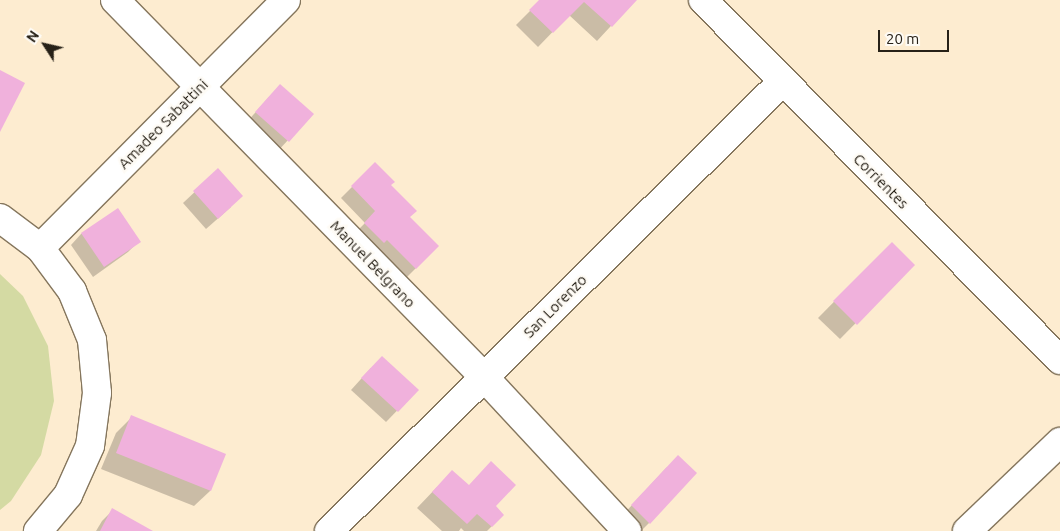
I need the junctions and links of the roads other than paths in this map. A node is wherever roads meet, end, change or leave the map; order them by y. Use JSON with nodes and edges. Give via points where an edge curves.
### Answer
{"nodes":[{"id":1,"x":115,"y":0,"type":"edge"},
{"id":2,"x":286,"y":0,"type":"edge"},
{"id":3,"x":703,"y":0,"type":"edge"},
{"id":4,"x":782,"y":82,"type":"junction"},
{"id":5,"x":199,"y":87,"type":"junction"},
{"id":6,"x":0,"y":218,"type":"edge"},
{"id":7,"x":40,"y":248,"type":"junction"},
{"id":8,"x":1060,"y":360,"type":"edge"},
{"id":9,"x":484,"y":377,"type":"junction"},
{"id":10,"x":1060,"y":442,"type":"edge"},
{"id":11,"x":38,"y":531,"type":"edge"},
{"id":12,"x":329,"y":531,"type":"edge"},
{"id":13,"x":627,"y":531,"type":"edge"},
{"id":14,"x":967,"y":531,"type":"edge"}],
"edges":[{"from":1,"to":5,"type":"street","name":"Manuel Belgrano"},
{"from":2,"to":5,"type":"street","name":"Amadeo Sabattini"},
{"from":3,"to":4,"type":"street","name":"Corrientes"},
{"from":4,"to":8,"type":"street","name":"Corrientes"},
{"from":4,"to":9,"type":"street","name":"San Lorenzo"},
{"from":5,"to":7,"type":"street","name":"Amadeo Sabattini"},
{"from":5,"to":9,"type":"street","name":"Manuel Belgrano"},
{"from":6,"to":7,"type":"street"},
{"from":7,"to":11,"type":"street","via":[[72,290],[92,340],[98,393],[90,446],[68,495]]},
{"from":9,"to":12,"type":"street","name":"San Lorenzo"},
{"from":9,"to":13,"type":"street","name":"Manuel Belgrano"},
{"from":10,"to":14,"type":"street"}]}
